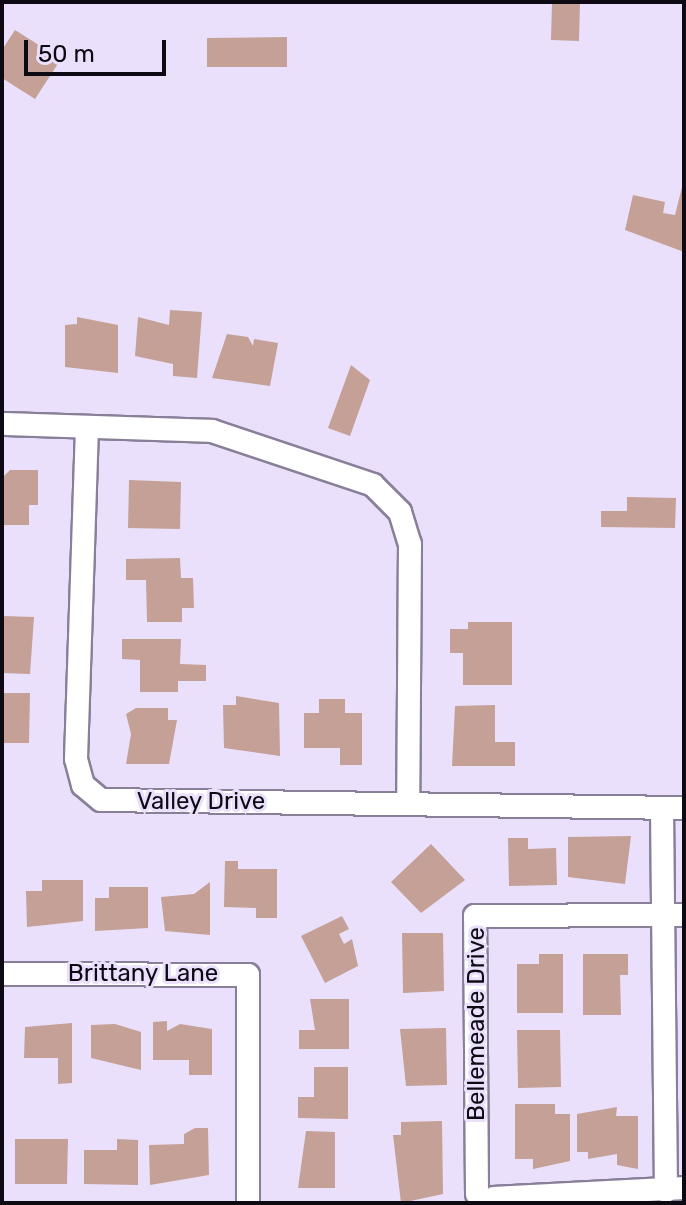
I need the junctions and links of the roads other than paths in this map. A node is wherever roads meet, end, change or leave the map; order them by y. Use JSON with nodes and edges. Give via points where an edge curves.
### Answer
{"nodes":[{"id":1,"x":2,"y":424,"type":"edge"},
{"id":2,"x":87,"y":427,"type":"junction"},
{"id":3,"x":408,"y":801,"type":"junction"},
{"id":4,"x":673,"y":809,"type":"edge"},
{"id":5,"x":674,"y":915,"type":"edge"},
{"id":6,"x":2,"y":974,"type":"edge"},
{"id":7,"x":675,"y":1189,"type":"edge"},
{"id":8,"x":482,"y":1200,"type":"edge"},
{"id":9,"x":248,"y":1203,"type":"edge"}],
"edges":[{"from":1,"to":2,"type":"street"},
{"from":2,"to":3,"type":"street","via":[[212,431],[373,485],[400,512],[410,544]]},
{"from":2,"to":3,"type":"street","name":"Valley Drive","via":[[76,759],[83,785],[113,803]]},
{"from":3,"to":4,"type":"street","name":"Valley Drive","via":[[518,811]]},
{"from":4,"to":5,"type":"street"},
{"from":5,"to":7,"type":"street"},
{"from":5,"to":8,"type":"street","name":"Bellemeade Drive","via":[[475,916]]},
{"from":6,"to":9,"type":"street","name":"Brittany Lane","via":[[248,975]]},
{"from":7,"to":8,"type":"street"}]}
